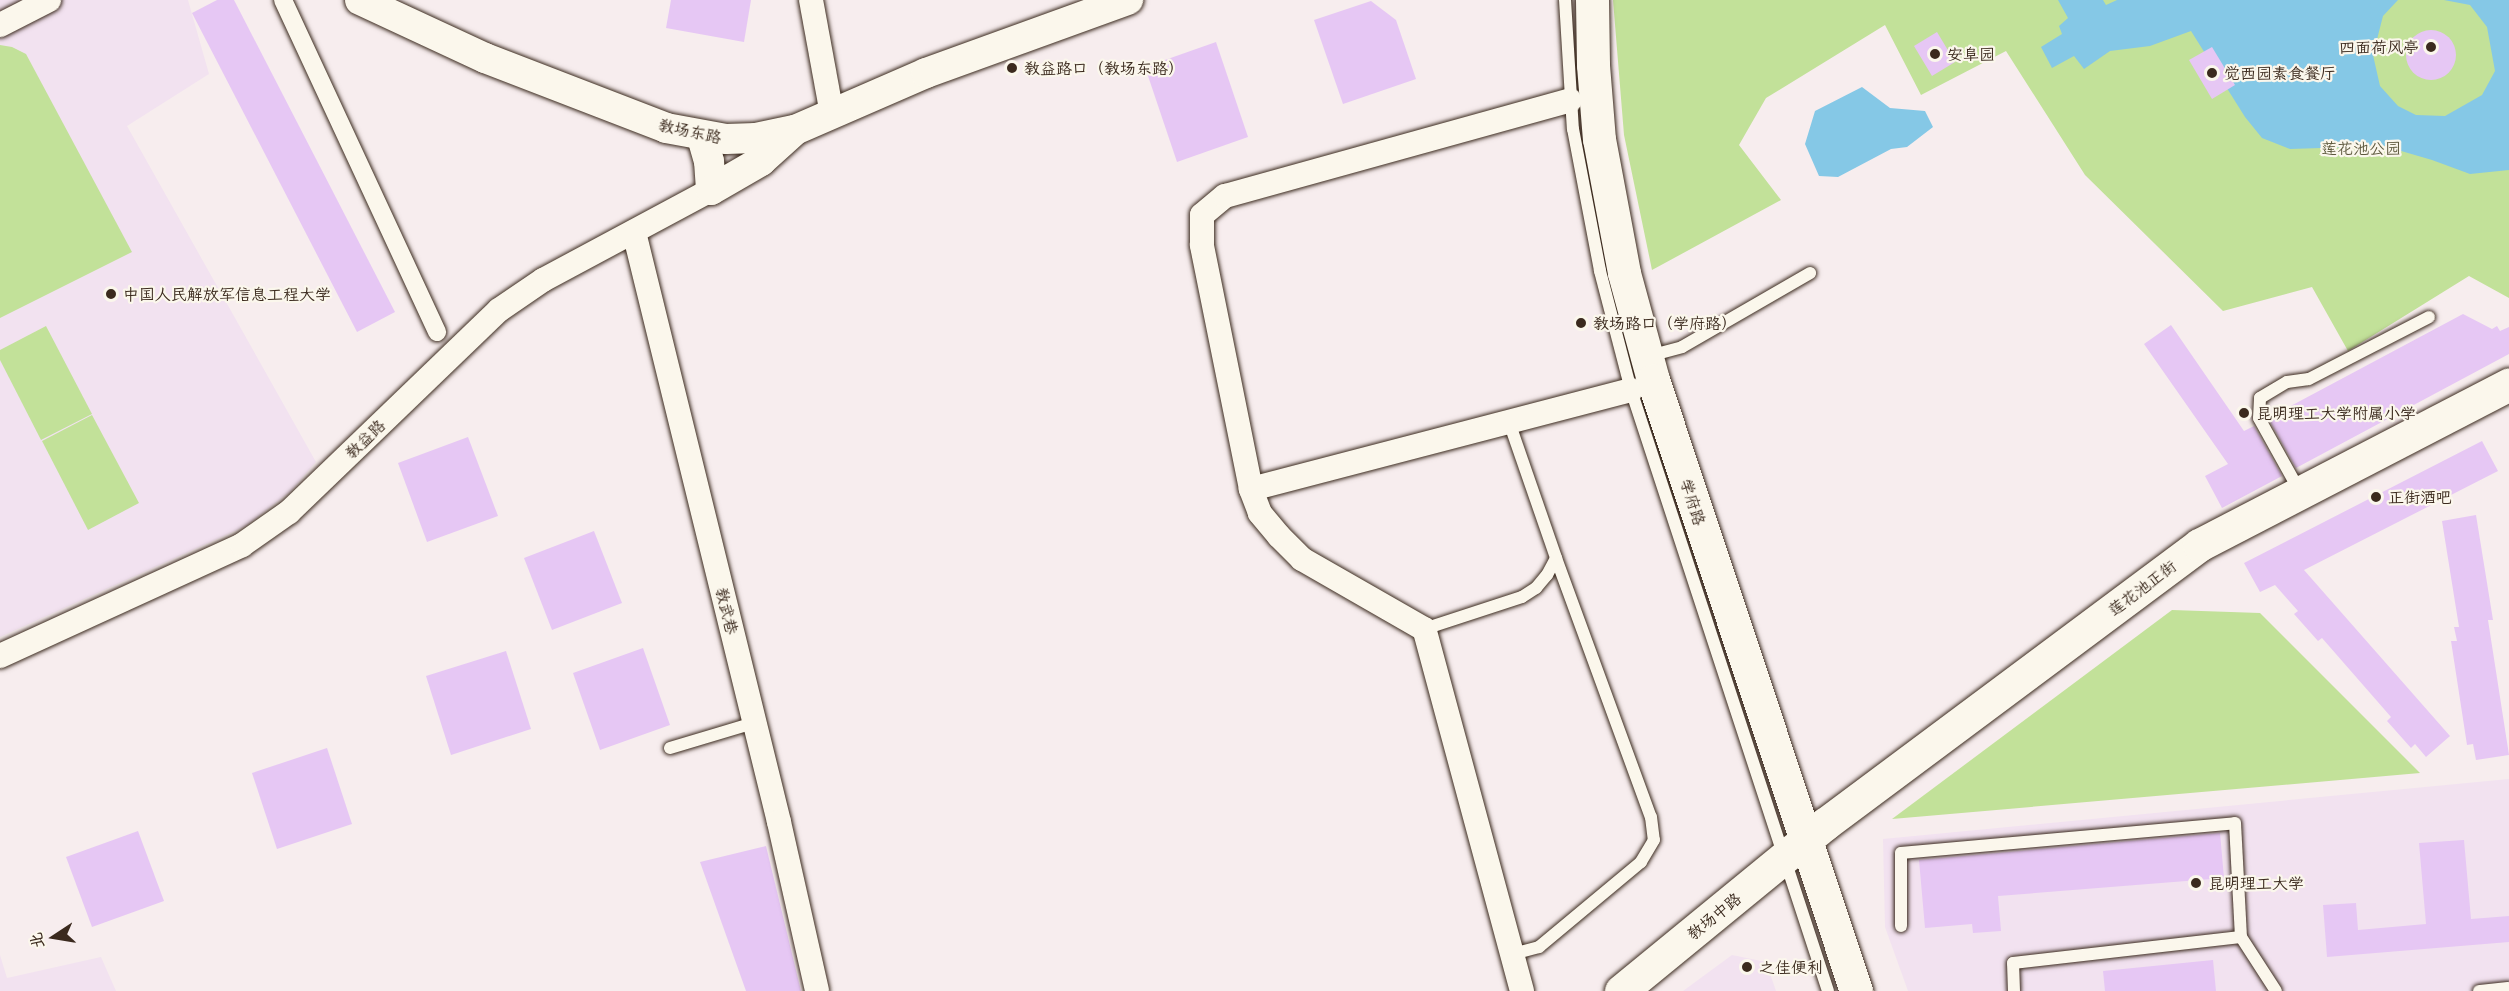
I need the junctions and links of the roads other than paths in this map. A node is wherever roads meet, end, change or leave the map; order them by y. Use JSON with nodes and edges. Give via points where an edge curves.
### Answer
{"nodes":[{"id":1,"x":49,"y":0,"type":"edge"},
{"id":2,"x":284,"y":0,"type":"edge"},
{"id":3,"x":360,"y":0,"type":"edge"},
{"id":4,"x":811,"y":0,"type":"edge"},
{"id":5,"x":1128,"y":0,"type":"edge"},
{"id":6,"x":1565,"y":0,"type":"edge"},
{"id":7,"x":1592,"y":0,"type":"edge"},
{"id":8,"x":0,"y":25,"type":"edge"},
{"id":9,"x":1570,"y":100,"type":"junction"},
{"id":10,"x":832,"y":114,"type":"junction"},
{"id":11,"x":795,"y":130,"type":"junction"},
{"id":12,"x":702,"y":136,"type":"junction"},
{"id":13,"x":711,"y":190,"type":"junction"},
{"id":14,"x":634,"y":232,"type":"junction"},
{"id":15,"x":1810,"y":273,"type":"dead end"},
{"id":16,"x":2429,"y":317,"type":"dead end"},
{"id":17,"x":437,"y":332,"type":"dead end"},
{"id":18,"x":1647,"y":356,"type":"junction"},
{"id":19,"x":2509,"y":384,"type":"edge"},
{"id":20,"x":1631,"y":390,"type":"junction"},
{"id":21,"x":1509,"y":422,"type":"junction"},
{"id":22,"x":1251,"y":489,"type":"junction"},
{"id":23,"x":2300,"y":491,"type":"junction"},
{"id":24,"x":1556,"y":558,"type":"junction"},
{"id":25,"x":1424,"y":629,"type":"junction"},
{"id":26,"x":0,"y":656,"type":"edge"},
{"id":27,"x":754,"y":723,"type":"junction"},
{"id":28,"x":670,"y":748,"type":"dead end"},
{"id":29,"x":1795,"y":850,"type":"junction"},
{"id":30,"x":1901,"y":926,"type":"dead end"},
{"id":31,"x":2241,"y":937,"type":"junction"},
{"id":32,"x":1512,"y":954,"type":"junction"},
{"id":33,"x":2509,"y":988,"type":"edge"},
{"id":34,"x":817,"y":991,"type":"edge"},
{"id":35,"x":1522,"y":991,"type":"edge"},
{"id":36,"x":1621,"y":991,"type":"edge"},
{"id":37,"x":1828,"y":991,"type":"edge"},
{"id":38,"x":1856,"y":991,"type":"edge"},
{"id":39,"x":2014,"y":991,"type":"edge"},
{"id":40,"x":2276,"y":991,"type":"edge"},
{"id":41,"x":2479,"y":991,"type":"edge"}],
"edges":[{"from":1,"to":8,"type":"street"},
{"from":2,"to":17,"type":"street"},
{"from":3,"to":12,"type":"street","name":"教场东路","via":[[485,58],[666,128]]},
{"from":4,"to":10,"type":"street"},
{"from":5,"to":10,"type":"street","name":"教场东路","via":[[926,74]]},
{"from":6,"to":9,"type":"lane","name":"学府路"},
{"from":7,"to":18,"type":"main road","name":"学府路","via":[[1599,139],[1624,273]]},
{"from":9,"to":20,"type":"lane","name":"学府路","via":[[1598,260]]},
{"from":9,"to":22,"type":"street","via":[[1226,196],[1202,215],[1203,246]]},
{"from":10,"to":11,"type":"street","name":"教场东路"},
{"from":11,"to":12,"type":"street","name":"教场东路","via":[[756,138]]},
{"from":11,"to":13,"type":"street","via":[[761,161]]},
{"from":12,"to":13,"type":"street"},
{"from":13,"to":14,"type":"street","name":"教益路"},
{"from":14,"to":26,"type":"street","name":"教益路","via":[[543,280],[499,310],[289,512],[242,545]]},
{"from":14,"to":27,"type":"street","name":"教武巷"},
{"from":15,"to":18,"type":"lane","via":[[1682,347]]},
{"from":16,"to":23,"type":"lane","via":[[2309,379],[2287,382],[2260,398],[2259,418]]},
{"from":18,"to":29,"type":"main road","name":"学府路"},
{"from":19,"to":23,"type":"main road","name":"莲花池正街"},
{"from":20,"to":21,"type":"street"},
{"from":20,"to":29,"type":"lane","name":"学府路"},
{"from":21,"to":22,"type":"street"},
{"from":21,"to":24,"type":"lane"},
{"from":22,"to":25,"type":"street","via":[[1260,513],[1302,559]]},
{"from":23,"to":29,"type":"main road","name":"莲花池正街","via":[[2199,545]]},
{"from":24,"to":25,"type":"lane","via":[[1536,588],[1522,597]]},
{"from":24,"to":32,"type":"lane","via":[[1651,817],[1654,840],[1641,862],[1539,947]]},
{"from":25,"to":32,"type":"street"},
{"from":27,"to":28,"type":"lane"},
{"from":27,"to":34,"type":"street","name":"教武巷"},
{"from":29,"to":36,"type":"main road","name":"教场中路"},
{"from":29,"to":37,"type":"lane","name":"学府路"},
{"from":29,"to":38,"type":"main road","name":"学府路"},
{"from":30,"to":31,"type":"lane","via":[[1901,853],[2235,823]]},
{"from":31,"to":39,"type":"lane","via":[[2013,963]]},
{"from":31,"to":40,"type":"lane"},
{"from":32,"to":35,"type":"street"},
{"from":33,"to":41,"type":"lane"}]}
